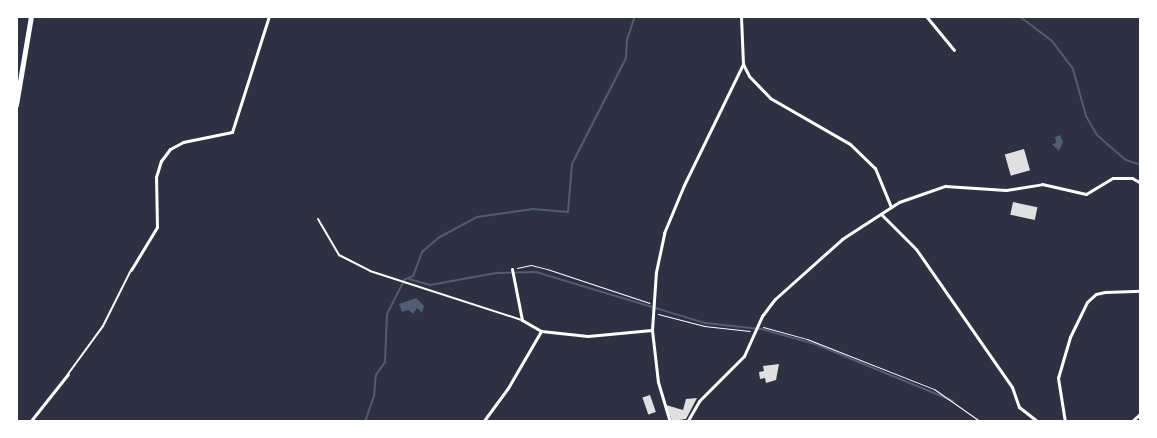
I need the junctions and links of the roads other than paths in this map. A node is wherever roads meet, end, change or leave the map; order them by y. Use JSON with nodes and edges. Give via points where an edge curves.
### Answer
{"nodes":[{"id":1,"x":31,"y":16,"type":"edge"},
{"id":2,"x":269,"y":16,"type":"edge"},
{"id":3,"x":741,"y":16,"type":"edge"},
{"id":4,"x":926,"y":16,"type":"edge"},
{"id":5,"x":954,"y":50,"type":"dead end"},
{"id":6,"x":743,"y":64,"type":"junction"},
{"id":7,"x":16,"y":105,"type":"edge"},
{"id":8,"x":1141,"y":183,"type":"edge"},
{"id":9,"x":891,"y":207,"type":"junction"},
{"id":10,"x":882,"y":215,"type":"junction"},
{"id":11,"x":318,"y":219,"type":"dead end"},
{"id":12,"x":512,"y":269,"type":"road end"},
{"id":13,"x":131,"y":270,"type":"joint"},
{"id":14,"x":1141,"y":292,"type":"edge"},
{"id":15,"x":522,"y":320,"type":"junction"},
{"id":16,"x":652,"y":330,"type":"junction"},
{"id":17,"x":541,"y":331,"type":"junction"},
{"id":18,"x":68,"y":374,"type":"joint"},
{"id":19,"x":1141,"y":413,"type":"edge"},
{"id":20,"x":1064,"y":421,"type":"edge"},
{"id":21,"x":30,"y":422,"type":"edge"},
{"id":22,"x":483,"y":422,"type":"edge"},
{"id":23,"x":670,"y":422,"type":"edge"},
{"id":24,"x":687,"y":422,"type":"edge"},
{"id":25,"x":1038,"y":422,"type":"edge"},
{"id":26,"x":1131,"y":422,"type":"edge"}],
"edges":[{"from":1,"to":7,"type":"main road"},
{"from":2,"to":13,"type":"street","via":[[232,132],[183,142],[170,149],[161,161],[156,177],[157,227]]},
{"from":3,"to":6,"type":"street"},
{"from":4,"to":5,"type":"street"},
{"from":6,"to":9,"type":"street","via":[[749,76],[770,98],[828,128],[875,168]]},
{"from":6,"to":16,"type":"street","via":[[700,150],[664,233],[656,272]]},
{"from":8,"to":9,"type":"street","via":[[1132,178],[1113,178],[1086,194],[1042,184],[1006,190],[945,186],[918,193]]},
{"from":9,"to":10,"type":"street"},
{"from":10,"to":24,"type":"street","via":[[842,239],[775,299],[757,326],[744,356],[699,401]]},
{"from":10,"to":25,"type":"street","via":[[916,249],[1012,387],[1019,407]]},
{"from":11,"to":15,"type":"lane","via":[[338,255],[396,281]]},
{"from":12,"to":15,"type":"street"},
{"from":13,"to":18,"type":"lane","via":[[103,326]]},
{"from":14,"to":20,"type":"street","via":[[1105,292],[1086,302],[1070,337],[1058,378]]},
{"from":15,"to":17,"type":"street"},
{"from":16,"to":17,"type":"street","via":[[588,336]]},
{"from":16,"to":23,"type":"street","via":[[658,382]]},
{"from":17,"to":22,"type":"street","via":[[508,388]]},
{"from":18,"to":21,"type":"street"},
{"from":19,"to":26,"type":"street"}]}
